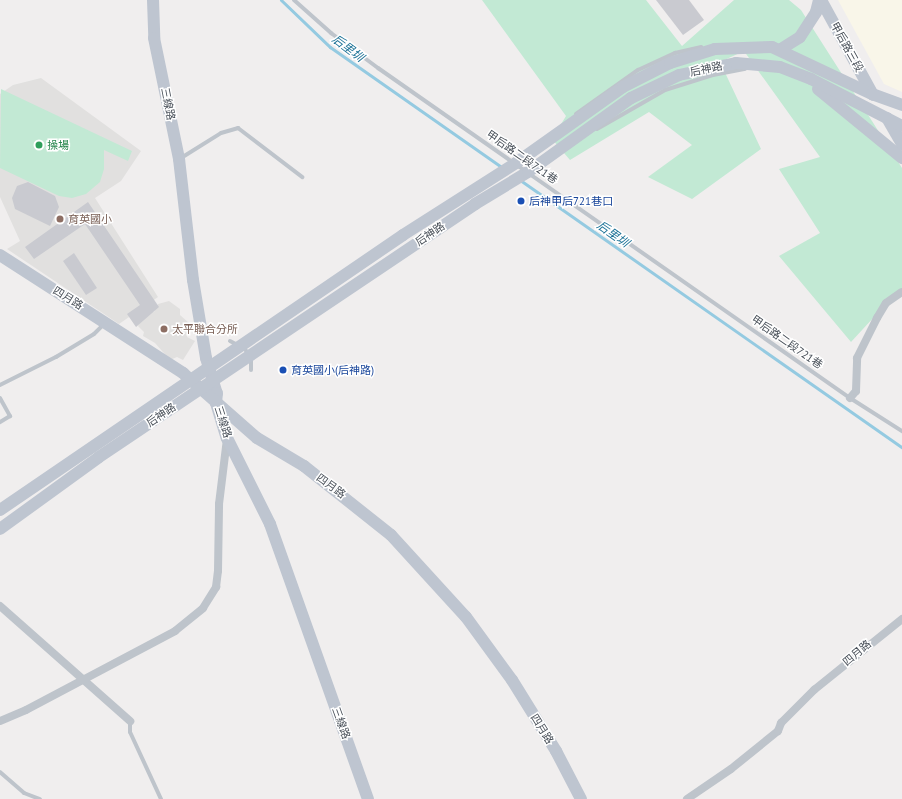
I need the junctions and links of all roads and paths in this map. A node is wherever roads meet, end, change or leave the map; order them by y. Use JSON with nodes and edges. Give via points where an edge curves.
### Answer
{"nodes":[{"id":1,"x":153,"y":0,"type":"edge"},
{"id":2,"x":294,"y":0,"type":"edge"},
{"id":3,"x":820,"y":0,"type":"edge"},
{"id":4,"x":781,"y":49,"type":"junction"},
{"id":5,"x":796,"y":73,"type":"junction"},
{"id":6,"x":872,"y":94,"type":"junction"},
{"id":7,"x":902,"y":105,"type":"edge"},
{"id":8,"x":889,"y":121,"type":"junction"},
{"id":9,"x":902,"y":126,"type":"edge"},
{"id":10,"x":902,"y":144,"type":"edge"},
{"id":11,"x":902,"y":158,"type":"edge"},
{"id":12,"x":179,"y":159,"type":"junction"},
{"id":13,"x":516,"y":163,"type":"junction"},
{"id":14,"x":528,"y":172,"type":"junction"},
{"id":15,"x":302,"y":177,"type":"dead end"},
{"id":16,"x":0,"y":256,"type":"edge"},
{"id":17,"x":902,"y":292,"type":"edge"},
{"id":18,"x":106,"y":322,"type":"junction"},
{"id":19,"x":230,"y":341,"type":"dead end"},
{"id":20,"x":251,"y":370,"type":"dead end"},
{"id":21,"x":0,"y":385,"type":"edge"},
{"id":22,"x":0,"y":398,"type":"edge"},
{"id":23,"x":850,"y":398,"type":"junction"},
{"id":24,"x":216,"y":403,"type":"junction"},
{"id":25,"x":0,"y":422,"type":"edge"},
{"id":26,"x":902,"y":431,"type":"edge"},
{"id":27,"x":227,"y":438,"type":"junction"},
{"id":28,"x":0,"y":510,"type":"edge"},
{"id":29,"x":0,"y":529,"type":"edge"},
{"id":30,"x":0,"y":606,"type":"edge"},
{"id":31,"x":902,"y":619,"type":"edge"},
{"id":32,"x":84,"y":678,"type":"junction"},
{"id":33,"x":0,"y":721,"type":"edge"},
{"id":34,"x":130,"y":721,"type":"joint"},
{"id":35,"x":0,"y":772,"type":"edge"},
{"id":36,"x":40,"y":799,"type":"edge"},
{"id":37,"x":160,"y":799,"type":"edge"},
{"id":38,"x":368,"y":799,"type":"edge"},
{"id":39,"x":581,"y":799,"type":"edge"},
{"id":40,"x":687,"y":799,"type":"edge"}],
"edges":[{"from":1,"to":12,"type":"street","name":"三線路","via":[[154,38]]},
{"from":2,"to":13,"type":"lane","name":"甲后路二段721巷","via":[[331,34]]},
{"from":3,"to":4,"type":"street","via":[[816,12],[800,37]]},
{"from":3,"to":6,"type":"street","name":"甲后路三段"},
{"from":4,"to":6,"type":"street","name":"后神路"},
{"from":4,"to":13,"type":"street","name":"后神路","via":[[715,49],[670,63],[624,87]]},
{"from":5,"to":8,"type":"street","name":"后神路"},
{"from":5,"to":11,"type":"street"},
{"from":5,"to":14,"type":"street","name":"后神路","via":[[780,67],[736,63],[679,75],[631,98]]},
{"from":6,"to":7,"type":"street","name":"后神路"},
{"from":6,"to":8,"type":"street","name":"甲后路三段"},
{"from":8,"to":9,"type":"street","name":"后神路"},
{"from":8,"to":10,"type":"street","name":"甲后路三段"},
{"from":12,"to":15,"type":"lane","via":[[220,133],[238,128]]},
{"from":12,"to":24,"type":"street","name":"三線路","via":[[193,280],[206,358],[217,393]]},
{"from":13,"to":14,"type":"lane","name":"甲后路二段721巷"},
{"from":13,"to":28,"type":"street","name":"后神路","via":[[404,235]]},
{"from":14,"to":23,"type":"lane","name":"甲后路二段721巷"},
{"from":14,"to":29,"type":"street","name":"后神路","via":[[413,245]]},
{"from":16,"to":18,"type":"street","name":"四月路"},
{"from":17,"to":23,"type":"street","via":[[886,304],[857,358],[856,391]]},
{"from":18,"to":21,"type":"lane","via":[[94,334],[56,357]]},
{"from":18,"to":24,"type":"street","name":"四月路","via":[[183,373]]},
{"from":19,"to":20,"type":"lane","via":[[245,349],[251,359]]},
{"from":22,"to":25,"type":"lane","via":[[10,416]]},
{"from":23,"to":26,"type":"lane","name":"甲后路二段721巷"},
{"from":24,"to":27,"type":"street","name":"三線路"},
{"from":24,"to":39,"type":"street","name":"四月路","via":[[257,438],[304,466],[391,535],[466,617],[512,680],[556,751]]},
{"from":27,"to":32,"type":"street","via":[[219,504],[218,572],[211,598],[176,631]]},
{"from":27,"to":38,"type":"street","name":"三線路","via":[[270,524]]},
{"from":30,"to":32,"type":"street"},
{"from":31,"to":40,"type":"street","name":"四月路","via":[[814,690],[781,723],[778,731],[731,769]]},
{"from":32,"to":33,"type":"street","via":[[26,710]]},
{"from":32,"to":34,"type":"street"},
{"from":34,"to":37,"type":"lane","via":[[130,732]]},
{"from":35,"to":36,"type":"lane","via":[[24,793]]}]}
